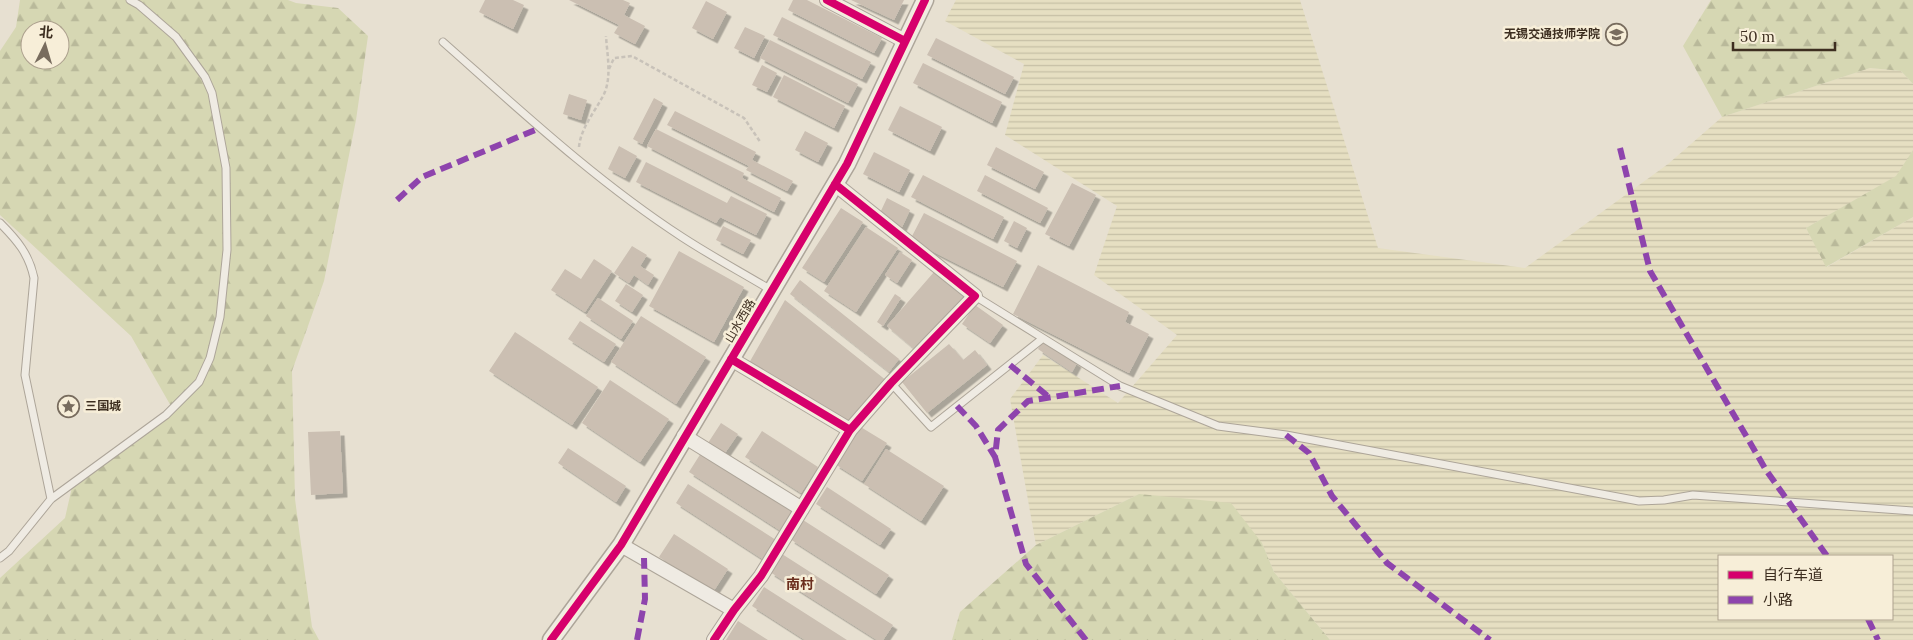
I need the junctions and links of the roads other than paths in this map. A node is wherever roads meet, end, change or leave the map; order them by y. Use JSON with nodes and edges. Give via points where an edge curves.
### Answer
{"nodes":[{"id":1,"x":130,"y":0,"type":"edge"},
{"id":2,"x":827,"y":0,"type":"edge"},
{"id":3,"x":924,"y":0,"type":"edge"},
{"id":4,"x":905,"y":41,"type":"junction"},
{"id":5,"x":443,"y":42,"type":"dead end"},
{"id":6,"x":835,"y":184,"type":"junction"},
{"id":7,"x":0,"y":223,"type":"edge"},
{"id":8,"x":771,"y":290,"type":"junction"},
{"id":9,"x":975,"y":296,"type":"junction"},
{"id":10,"x":1042,"y":339,"type":"junction"},
{"id":11,"x":731,"y":359,"type":"junction"},
{"id":12,"x":891,"y":383,"type":"junction"},
{"id":13,"x":850,"y":430,"type":"junction"},
{"id":14,"x":684,"y":436,"type":"junction"},
{"id":15,"x":50,"y":499,"type":"junction"},
{"id":16,"x":802,"y":509,"type":"junction"},
{"id":17,"x":1913,"y":511,"type":"edge"},
{"id":18,"x":621,"y":545,"type":"junction"},
{"id":19,"x":0,"y":558,"type":"edge"},
{"id":20,"x":734,"y":610,"type":"junction"},
{"id":21,"x":551,"y":640,"type":"edge"},
{"id":22,"x":714,"y":640,"type":"edge"}],
"edges":[{"from":1,"to":15,"type":"lane","via":[[176,37],[205,77],[212,93],[226,168],[227,250],[220,317],[210,358],[199,382],[166,415]]},
{"from":2,"to":4,"type":"street"},
{"from":3,"to":4,"type":"street","name":"山水西路"},
{"from":4,"to":6,"type":"street","name":"山水西路"},
{"from":5,"to":8,"type":"lane","via":[[577,158],[682,237]]},
{"from":6,"to":8,"type":"street","name":"山水西路"},
{"from":6,"to":9,"type":"street"},
{"from":7,"to":15,"type":"lane","via":[[19,242],[31,263],[34,278],[25,375]]},
{"from":8,"to":11,"type":"street","name":"山水西路"},
{"from":9,"to":10,"type":"lane"},
{"from":9,"to":12,"type":"street"},
{"from":10,"to":12,"type":"lane","via":[[931,427]]},
{"from":10,"to":17,"type":"lane","via":[[1120,386],[1218,426],[1286,435],[1638,501],[1693,495]]},
{"from":11,"to":13,"type":"street"},
{"from":11,"to":14,"type":"street","name":"山水西路"},
{"from":12,"to":13,"type":"street"},
{"from":13,"to":16,"type":"street"},
{"from":14,"to":16,"type":"street"},
{"from":14,"to":18,"type":"street","name":"山水西路"},
{"from":15,"to":19,"type":"lane"},
{"from":16,"to":20,"type":"street","via":[[761,576]]},
{"from":18,"to":20,"type":"street"},
{"from":18,"to":21,"type":"street","name":"山水西路"},
{"from":20,"to":22,"type":"street"}]}
